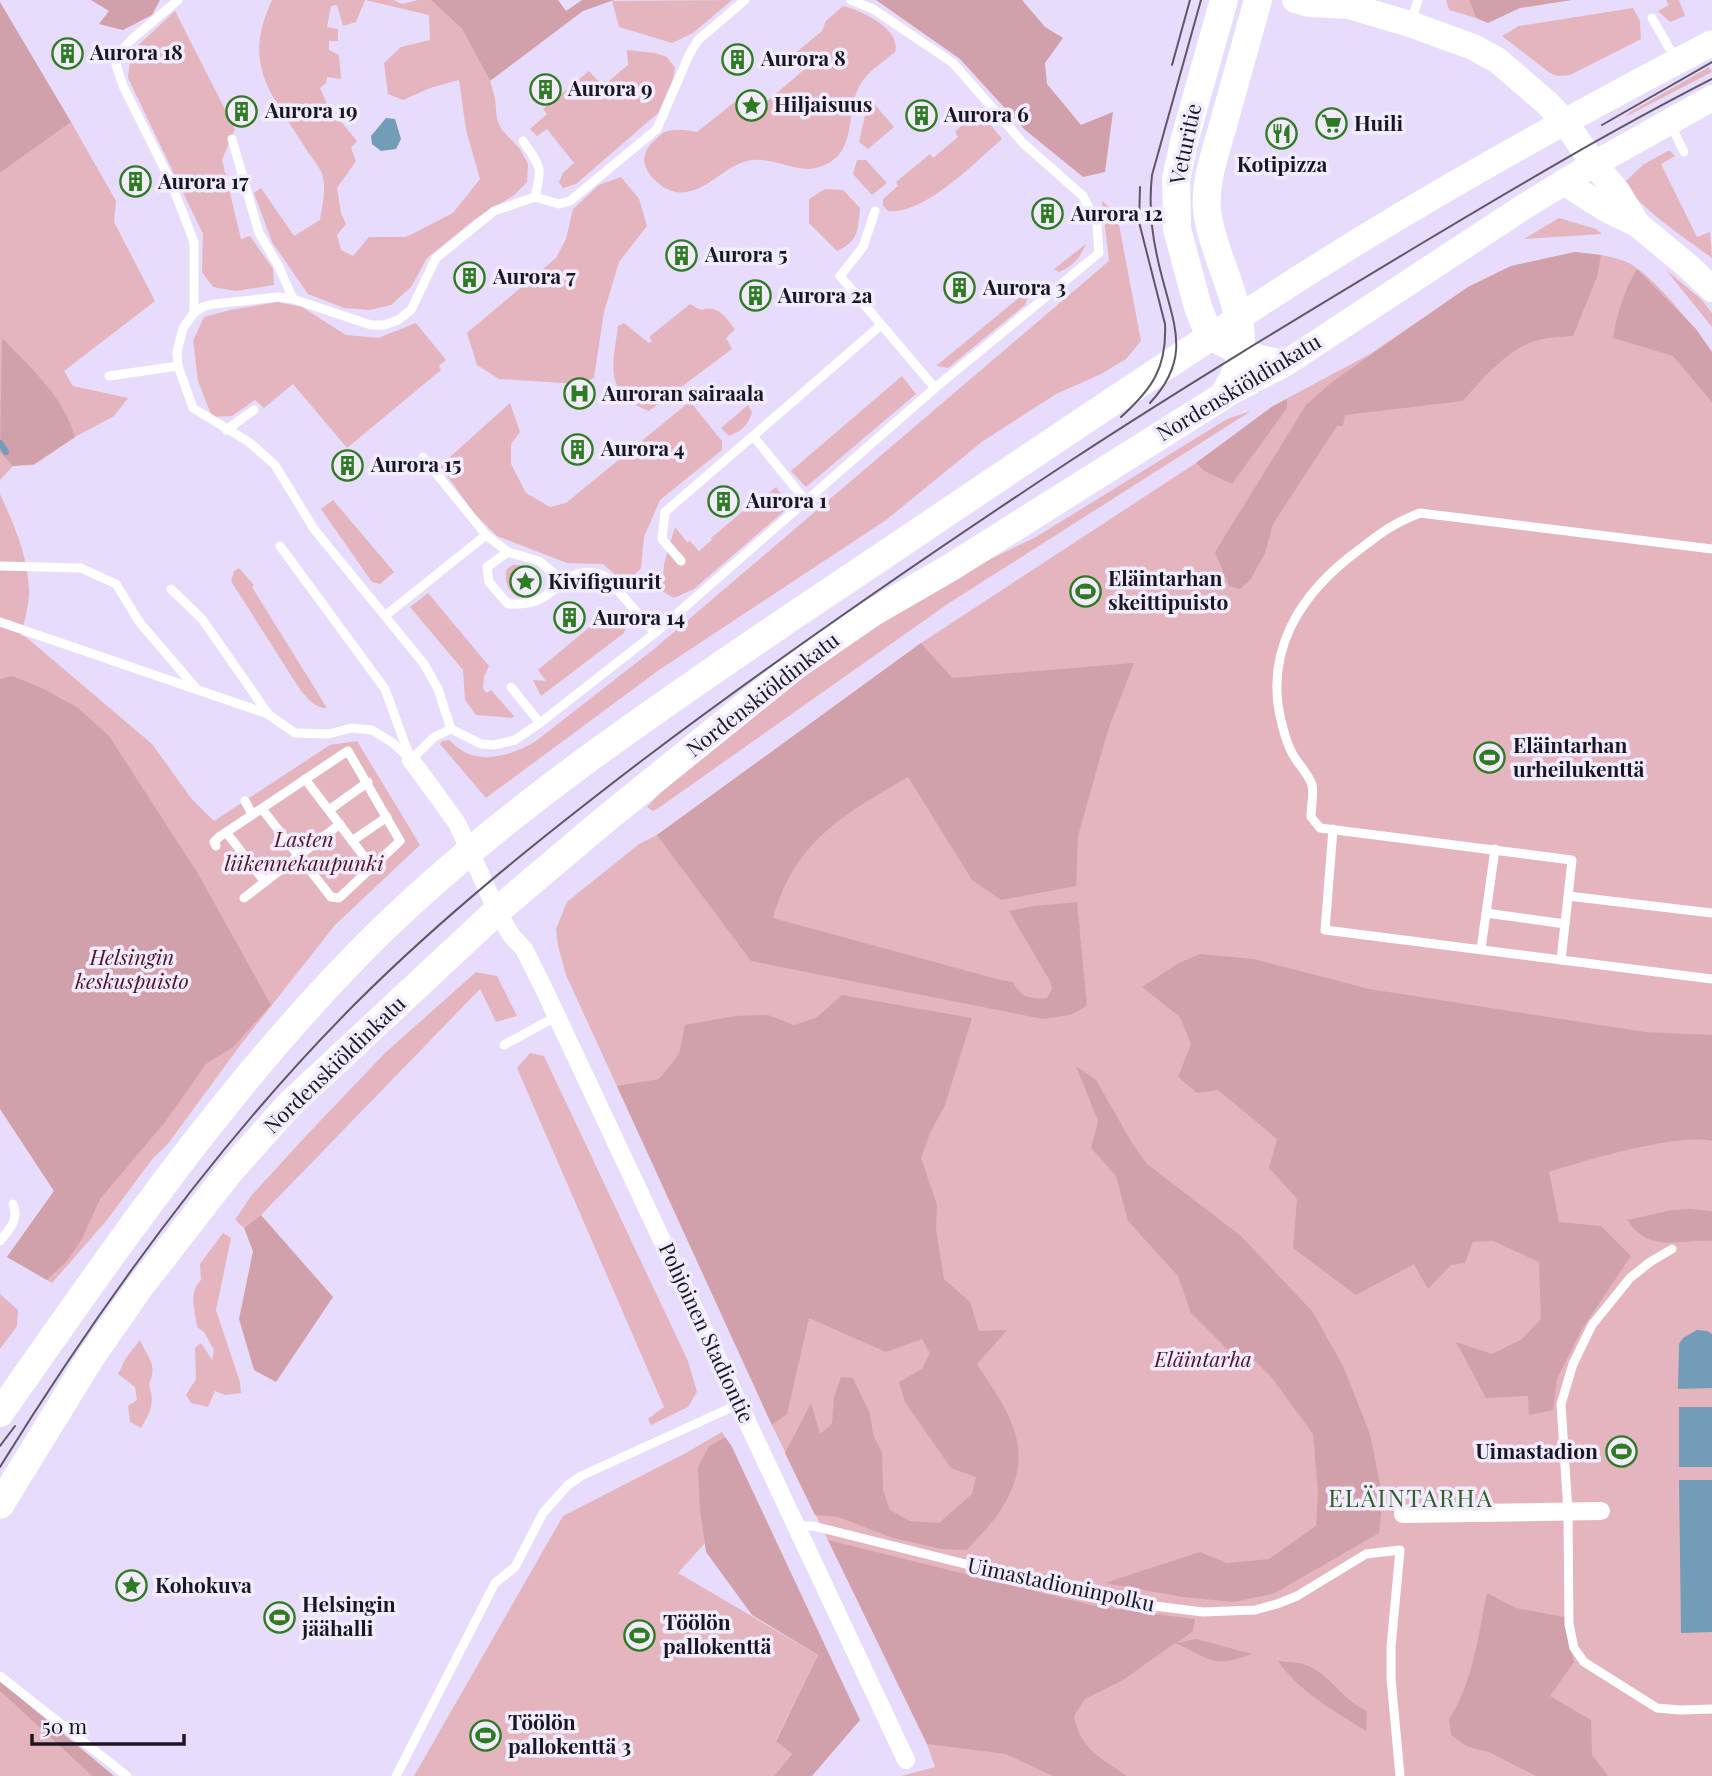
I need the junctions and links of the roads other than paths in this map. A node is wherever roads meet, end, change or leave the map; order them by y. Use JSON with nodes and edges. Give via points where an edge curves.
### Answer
{"nodes":[{"id":1,"x":178,"y":0,"type":"edge"},
{"id":2,"x":745,"y":0,"type":"edge"},
{"id":3,"x":851,"y":0,"type":"edge"},
{"id":4,"x":1224,"y":0,"type":"edge"},
{"id":5,"x":1258,"y":0,"type":"edge"},
{"id":6,"x":1295,"y":0,"type":"edge"},
{"id":7,"x":1343,"y":3,"type":"edge"},
{"id":8,"x":1414,"y":12,"type":"edge"},
{"id":9,"x":1652,"y":18,"type":"dead end"},
{"id":10,"x":1712,"y":43,"type":"edge"},
{"id":11,"x":1677,"y":61,"type":"junction"},
{"id":12,"x":1712,"y":97,"type":"edge"},
{"id":13,"x":1564,"y":121,"type":"junction"},
{"id":14,"x":1669,"y":121,"type":"junction"},
{"id":15,"x":232,"y":139,"type":"dead end"},
{"id":16,"x":523,"y":141,"type":"dead end"},
{"id":17,"x":1684,"y":152,"type":"dead end"},
{"id":18,"x":1594,"y":164,"type":"junction"},
{"id":19,"x":1564,"y":182,"type":"junction"},
{"id":20,"x":535,"y":197,"type":"junction"},
{"id":21,"x":876,"y":211,"type":"dead end"},
{"id":22,"x":1637,"y":224,"type":"junction"},
{"id":23,"x":1712,"y":289,"type":"edge"},
{"id":24,"x":293,"y":299,"type":"junction"},
{"id":25,"x":194,"y":313,"type":"junction"},
{"id":26,"x":1238,"y":317,"type":"junction"},
{"id":27,"x":881,"y":325,"type":"junction"},
{"id":28,"x":1210,"y":337,"type":"junction"},
{"id":29,"x":1241,"y":352,"type":"junction"},
{"id":30,"x":1286,"y":363,"type":"junction"},
{"id":31,"x":178,"y":366,"type":"junction"},
{"id":32,"x":108,"y":376,"type":"dead end"},
{"id":33,"x":935,"y":388,"type":"junction"},
{"id":34,"x":1223,"y":396,"type":"junction"},
{"id":35,"x":254,"y":410,"type":"dead end"},
{"id":36,"x":226,"y":430,"type":"junction"},
{"id":37,"x":753,"y":436,"type":"junction"},
{"id":38,"x":423,"y":457,"type":"dead end"},
{"id":39,"x":806,"y":501,"type":"junction"},
{"id":40,"x":486,"y":535,"type":"junction"},
{"id":41,"x":280,"y":545,"type":"dead end"},
{"id":42,"x":1712,"y":549,"type":"edge"},
{"id":43,"x":508,"y":552,"type":"junction"},
{"id":44,"x":681,"y":561,"type":"dead end"},
{"id":45,"x":0,"y":566,"type":"edge"},
{"id":46,"x":563,"y":581,"type":"junction"},
{"id":47,"x":170,"y":589,"type":"dead end"},
{"id":48,"x":386,"y":615,"type":"junction"},
{"id":49,"x":0,"y":622,"type":"edge"},
{"id":50,"x":655,"y":633,"type":"junction"},
{"id":51,"x":511,"y":687,"type":"dead end"},
{"id":52,"x":197,"y":689,"type":"junction"},
{"id":53,"x":270,"y":715,"type":"junction"},
{"id":54,"x":540,"y":723,"type":"junction"},
{"id":55,"x":451,"y":729,"type":"junction"},
{"id":56,"x":411,"y":760,"type":"junction"},
{"id":57,"x":305,"y":779,"type":"junction"},
{"id":58,"x":368,"y":782,"type":"junction"},
{"id":59,"x":245,"y":801,"type":"dead end"},
{"id":60,"x":256,"y":810,"type":"junction"},
{"id":61,"x":329,"y":810,"type":"junction"},
{"id":62,"x":387,"y":817,"type":"junction"},
{"id":63,"x":340,"y":824,"type":"junction"},
{"id":64,"x":1333,"y":829,"type":"junction"},
{"id":65,"x":226,"y":832,"type":"junction"},
{"id":66,"x":352,"y":841,"type":"junction"},
{"id":67,"x":216,"y":846,"type":"dead end"},
{"id":68,"x":1495,"y":849,"type":"junction"},
{"id":69,"x":471,"y":851,"type":"junction"},
{"id":70,"x":299,"y":856,"type":"junction"},
{"id":71,"x":372,"y":867,"type":"junction"},
{"id":72,"x":265,"y":882,"type":"junction"},
{"id":73,"x":1568,"y":896,"type":"junction"},
{"id":74,"x":244,"y":898,"type":"dead end"},
{"id":75,"x":497,"y":911,"type":"junction"},
{"id":76,"x":1486,"y":913,"type":"junction"},
{"id":77,"x":1712,"y":913,"type":"edge"},
{"id":78,"x":1565,"y":924,"type":"junction"},
{"id":79,"x":1480,"y":950,"type":"junction"},
{"id":80,"x":1561,"y":960,"type":"junction"},
{"id":81,"x":1712,"y":979,"type":"edge"},
{"id":82,"x":557,"y":1016,"type":"junction"},
{"id":83,"x":505,"y":1045,"type":"dead end"},
{"id":84,"x":13,"y":1204,"type":"dead end"},
{"id":85,"x":0,"y":1241,"type":"edge"},
{"id":86,"x":1672,"y":1249,"type":"dead end"},
{"id":87,"x":739,"y":1404,"type":"junction"},
{"id":88,"x":0,"y":1413,"type":"edge"},
{"id":89,"x":10,"y":1480,"type":"edge"},
{"id":90,"x":0,"y":1505,"type":"edge"},
{"id":91,"x":1601,"y":1511,"type":"dead end"},
{"id":92,"x":1568,"y":1512,"type":"junction"},
{"id":93,"x":1404,"y":1514,"type":"dead end"},
{"id":94,"x":795,"y":1526,"type":"junction"},
{"id":95,"x":0,"y":1676,"type":"edge"},
{"id":96,"x":1712,"y":1709,"type":"edge"},
{"id":97,"x":906,"y":1760,"type":"dead end"},
{"id":98,"x":127,"y":1776,"type":"edge"},
{"id":99,"x":396,"y":1776,"type":"edge"},
{"id":100,"x":1400,"y":1776,"type":"edge"}],
"edges":[{"from":1,"to":25,"type":"lane","via":[[132,39],[120,52],[117,65],[194,242]]},
{"from":2,"to":20,"type":"lane","via":[[698,40],[657,129],[570,201],[559,204]]},
{"from":3,"to":33,"type":"lane","via":[[873,9],[953,63],[1024,144],[1083,196],[1097,224],[1099,253]]},
{"from":4,"to":28,"type":"main road","name":"Veturitie","via":[[1176,179],[1177,229]]},
{"from":5,"to":26,"type":"main road","name":"Veturitie","via":[[1206,200],[1213,240]]},
{"from":6,"to":7,"type":"main road"},
{"from":7,"to":8,"type":"main road"},
{"from":8,"to":13,"type":"main road","via":[[1497,60]]},
{"from":9,"to":11,"type":"lane"},
{"from":10,"to":11,"type":"main road","name":"Nordenskiöldinkatu"},
{"from":11,"to":13,"type":"main road","name":"Nordenskiöldinkatu"},
{"from":12,"to":14,"type":"main road","name":"Nordenskiöldinkatu"},
{"from":13,"to":18,"type":"main road"},
{"from":13,"to":26,"type":"main road","name":"Nordenskiöldinkatu"},
{"from":14,"to":17,"type":"lane"},
{"from":14,"to":18,"type":"main road","name":"Nordenskiöldinkatu"},
{"from":15,"to":24,"type":"lane","via":[[259,233]]},
{"from":16,"to":20,"type":"lane","via":[[540,166]]},
{"from":18,"to":19,"type":"main road","name":"Nordenskiöldinkatu"},
{"from":18,"to":22,"type":"main road","via":[[1618,191]]},
{"from":19,"to":22,"type":"main road"},
{"from":19,"to":30,"type":"main road","name":"Nordenskiöldinkatu"},
{"from":20,"to":24,"type":"lane","via":[[494,211],[436,258],[411,310],[398,320],[372,325]]},
{"from":21,"to":27,"type":"lane","via":[[863,247],[840,276]]},
{"from":22,"to":23,"type":"main road"},
{"from":24,"to":25,"type":"lane","via":[[214,304]]},
{"from":25,"to":31,"type":"lane","via":[[179,340]]},
{"from":26,"to":28,"type":"main road","name":"Nordenskiöldinkatu"},
{"from":26,"to":29,"type":"main road","name":"Veturitie"},
{"from":27,"to":33,"type":"lane"},
{"from":27,"to":37,"type":"lane"},
{"from":28,"to":29,"type":"main road"},
{"from":28,"to":69,"type":"main road","name":"Nordenskiöldinkatu","via":[[624,732]]},
{"from":29,"to":30,"type":"main road"},
{"from":29,"to":34,"type":"main road","name":"Veturitie"},
{"from":30,"to":34,"type":"main road","name":"Nordenskiöldinkatu"},
{"from":31,"to":32,"type":"lane"},
{"from":31,"to":36,"type":"lane","via":[[193,408]]},
{"from":33,"to":39,"type":"lane"},
{"from":34,"to":75,"type":"main road","name":"Nordenskiöldinkatu","via":[[872,612],[795,666]]},
{"from":35,"to":36,"type":"lane"},
{"from":36,"to":48,"type":"lane","via":[[249,442],[275,466],[314,529]]},
{"from":37,"to":39,"type":"lane"},
{"from":37,"to":44,"type":"lane","via":[[665,512],[663,539]]},
{"from":38,"to":40,"type":"lane"},
{"from":39,"to":50,"type":"lane"},
{"from":40,"to":43,"type":"lane"},
{"from":40,"to":48,"type":"lane"},
{"from":41,"to":56,"type":"lane","via":[[385,689]]},
{"from":42,"to":64,"type":"lane","via":[[1420,513],[1395,522],[1334,568],[1307,599],[1277,664],[1276,698],[1292,753],[1312,784],[1311,817],[1320,828]]},
{"from":43,"to":46,"type":"lane","via":[[540,561]]},
{"from":43,"to":46,"type":"lane","via":[[487,567],[489,582],[508,604],[538,601]]},
{"from":45,"to":52,"type":"lane","via":[[81,568],[116,584],[140,623]]},
{"from":46,"to":50,"type":"lane","via":[[587,572],[606,577]]},
{"from":47,"to":53,"type":"lane","via":[[202,619]]},
{"from":48,"to":55,"type":"lane","via":[[424,664]]},
{"from":49,"to":52,"type":"lane"},
{"from":50,"to":54,"type":"lane"},
{"from":51,"to":54,"type":"lane"},
{"from":52,"to":53,"type":"lane"},
{"from":53,"to":56,"type":"lane","via":[[295,733],[372,730]]},
{"from":54,"to":55,"type":"lane","via":[[514,740],[494,746]]},
{"from":55,"to":56,"type":"lane","via":[[434,737]]},
{"from":56,"to":69,"type":"street","name":"Pohjoinen Stadiontie","via":[[457,823]]},
{"from":57,"to":58,"type":"lane","via":[[348,751]]},
{"from":57,"to":60,"type":"lane"},
{"from":57,"to":61,"type":"lane"},
{"from":58,"to":61,"type":"lane"},
{"from":58,"to":62,"type":"lane"},
{"from":59,"to":60,"type":"lane"},
{"from":60,"to":65,"type":"lane"},
{"from":60,"to":70,"type":"lane"},
{"from":61,"to":63,"type":"lane"},
{"from":62,"to":66,"type":"lane"},
{"from":62,"to":71,"type":"lane","via":[[400,841]]},
{"from":63,"to":66,"type":"lane"},
{"from":63,"to":70,"type":"lane"},
{"from":64,"to":68,"type":"lane"},
{"from":64,"to":79,"type":"lane","via":[[1325,930]]},
{"from":65,"to":67,"type":"lane","via":[[214,842]]},
{"from":65,"to":72,"type":"lane"},
{"from":66,"to":71,"type":"lane"},
{"from":68,"to":73,"type":"lane","via":[[1572,860]]},
{"from":68,"to":76,"type":"lane"},
{"from":69,"to":75,"type":"street","name":"Pohjoinen Stadiontie"},
{"from":69,"to":88,"type":"main road","name":"Nordenskiöldinkatu","via":[[354,959],[247,1076],[166,1180]]},
{"from":70,"to":71,"type":"lane","via":[[335,899]]},
{"from":70,"to":72,"type":"lane"},
{"from":72,"to":74,"type":"lane"},
{"from":73,"to":77,"type":"lane"},
{"from":73,"to":78,"type":"lane"},
{"from":75,"to":82,"type":"street","name":"Pohjoinen Stadiontie","via":[[524,949]]},
{"from":75,"to":89,"type":"main road","name":"Nordenskiöldinkatu","via":[[289,1105],[230,1171],[139,1288]]},
{"from":76,"to":78,"type":"lane"},
{"from":76,"to":79,"type":"lane"},
{"from":78,"to":80,"type":"lane"},
{"from":79,"to":80,"type":"lane"},
{"from":80,"to":81,"type":"lane"},
{"from":82,"to":83,"type":"lane"},
{"from":82,"to":87,"type":"street","name":"Pohjoinen Stadiontie"},
{"from":84,"to":85,"type":"lane","via":[[17,1213],[13,1225]]},
{"from":86,"to":92,"type":"lane","via":[[1630,1278],[1592,1325],[1573,1364],[1561,1404]]},
{"from":87,"to":94,"type":"street","name":"Pohjoinen Stadiontie"},
{"from":87,"to":99,"type":"lane","via":[[568,1485],[543,1513],[515,1567],[495,1583]]},
{"from":89,"to":90,"type":"main road","name":"Nordenskiöldinkatu"},
{"from":91,"to":92,"type":"street"},
{"from":92,"to":93,"type":"street"},
{"from":92,"to":96,"type":"lane","via":[[1569,1624],[1574,1648],[1584,1662],[1657,1708]]},
{"from":94,"to":97,"type":"street","name":"Pohjoinen Stadiontie"},
{"from":94,"to":100,"type":"lane","name":"Uimastadioninpolku","via":[[813,1526],[1114,1601],[1203,1612],[1255,1610],[1277,1604],[1366,1554],[1400,1550],[1391,1678]]},
{"from":95,"to":98,"type":"lane"}]}
